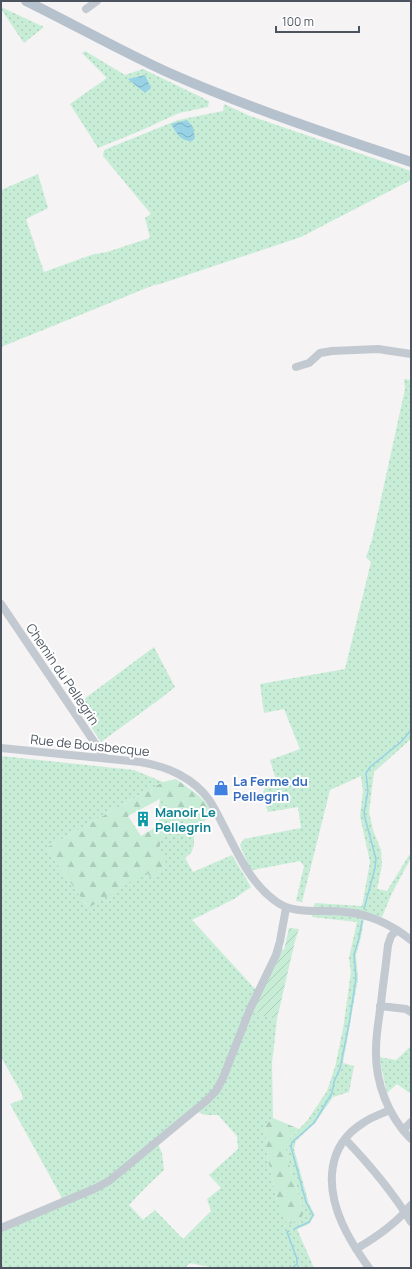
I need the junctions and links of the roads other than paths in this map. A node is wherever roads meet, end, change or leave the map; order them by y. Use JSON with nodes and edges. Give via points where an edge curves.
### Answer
{"nodes":[{"id":1,"x":26,"y":1,"type":"edge"},
{"id":2,"x":31,"y":1,"type":"edge"},
{"id":3,"x":97,"y":1,"type":"edge"},
{"id":4,"x":86,"y":9,"type":"dead end"},
{"id":5,"x":47,"y":11,"type":"junction"},
{"id":6,"x":411,"y":162,"type":"edge"},
{"id":7,"x":411,"y":354,"type":"edge"},
{"id":8,"x":296,"y":367,"type":"dead end"},
{"id":9,"x":1,"y":604,"type":"edge"},
{"id":10,"x":1,"y":748,"type":"edge"},
{"id":11,"x":105,"y":758,"type":"junction"},
{"id":12,"x":286,"y":908,"type":"junction"},
{"id":13,"x":397,"y":930,"type":"junction"},
{"id":14,"x":411,"y":940,"type":"edge"},
{"id":15,"x":380,"y":1006,"type":"junction"},
{"id":16,"x":411,"y":1012,"type":"edge"},
{"id":17,"x":390,"y":1110,"type":"junction"},
{"id":18,"x":411,"y":1122,"type":"edge"},
{"id":19,"x":403,"y":1130,"type":"junction"},
{"id":20,"x":345,"y":1139,"type":"junction"},
{"id":21,"x":411,"y":1139,"type":"edge"},
{"id":22,"x":411,"y":1205,"type":"edge"},
{"id":23,"x":405,"y":1212,"type":"junction"},
{"id":24,"x":411,"y":1222,"type":"edge"},
{"id":25,"x":1,"y":1228,"type":"edge"},
{"id":26,"x":356,"y":1249,"type":"junction"},
{"id":27,"x":369,"y":1268,"type":"edge"}],
"edges":[{"from":1,"to":5,"type":"main road"},
{"from":2,"to":5,"type":"main road"},
{"from":3,"to":4,"type":"street"},
{"from":5,"to":6,"type":"main road","via":[[141,60],[204,88],[298,124]]},
{"from":7,"to":8,"type":"street","via":[[378,349],[332,351],[320,353],[309,363]]},
{"from":9,"to":11,"type":"street","name":"Chemin du Pellegrin"},
{"from":10,"to":11,"type":"street","name":"Rue de Bousbecque"},
{"from":11,"to":12,"type":"street","name":"Rue de Bousbecque","via":[[156,765],[194,784],[206,795],[253,879],[271,898]]},
{"from":12,"to":13,"type":"street","name":"Rue de Bousbecque","via":[[357,913]]},
{"from":12,"to":25,"type":"street","via":[[278,950],[250,1009],[224,1078],[213,1094],[109,1181]]},
{"from":13,"to":14,"type":"street","name":"Rue de Bousbecque"},
{"from":13,"to":15,"type":"street","via":[[391,936],[388,945]]},
{"from":15,"to":16,"type":"street"},
{"from":15,"to":17,"type":"street","via":[[376,1044],[377,1069]]},
{"from":17,"to":19,"type":"street"},
{"from":17,"to":20,"type":"street","via":[[362,1123]]},
{"from":18,"to":19,"type":"street"},
{"from":19,"to":21,"type":"street"},
{"from":20,"to":23,"type":"street","via":[[386,1185]]},
{"from":20,"to":26,"type":"street","via":[[335,1159],[332,1186],[340,1219]]},
{"from":22,"to":23,"type":"street"},
{"from":23,"to":24,"type":"street"},
{"from":23,"to":26,"type":"street","via":[[382,1234]]},
{"from":26,"to":27,"type":"street"}]}
